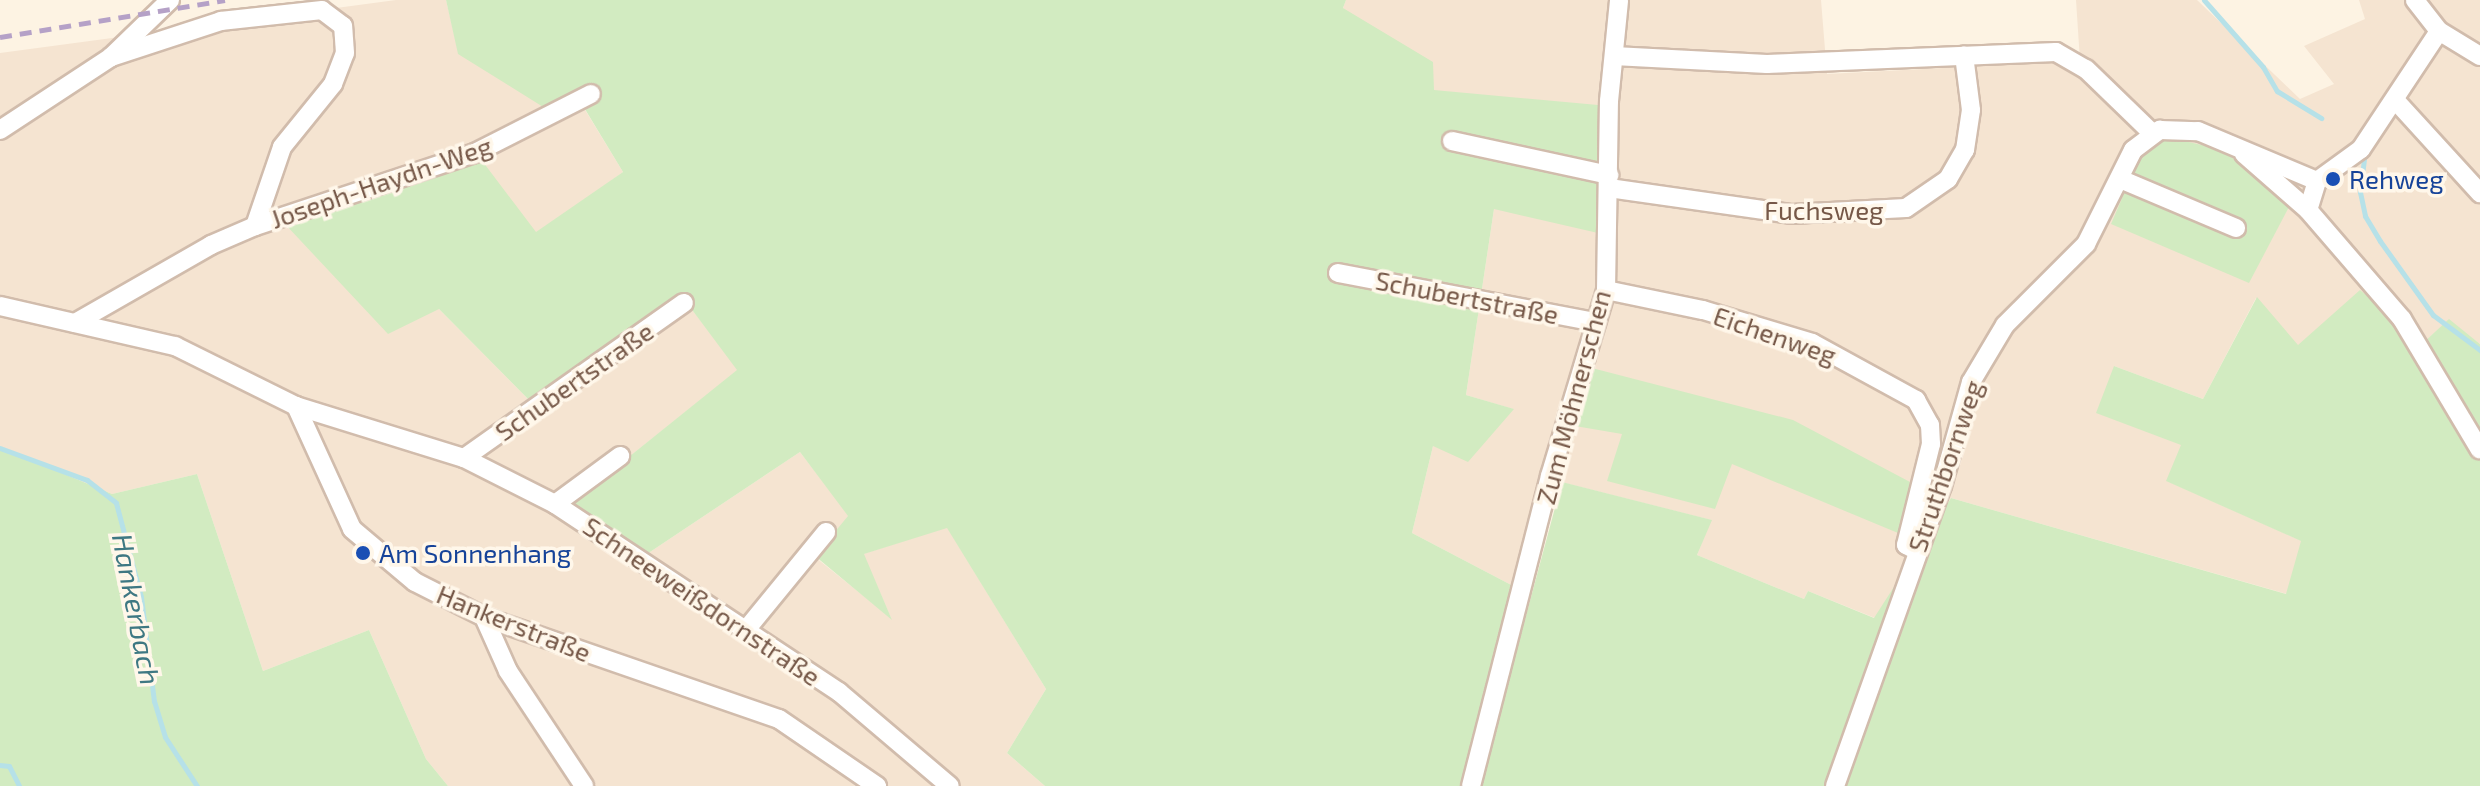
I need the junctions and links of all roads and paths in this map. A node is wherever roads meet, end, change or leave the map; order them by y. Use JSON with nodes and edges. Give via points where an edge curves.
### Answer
{"nodes":[{"id":1,"x":170,"y":0,"type":"edge"},
{"id":2,"x":1619,"y":0,"type":"edge"},
{"id":3,"x":2415,"y":0,"type":"edge"},
{"id":4,"x":2439,"y":31,"type":"junction"},
{"id":5,"x":1964,"y":55,"type":"junction"},
{"id":6,"x":1614,"y":56,"type":"junction"},
{"id":7,"x":2480,"y":56,"type":"edge"},
{"id":8,"x":111,"y":57,"type":"junction"},
{"id":9,"x":591,"y":94,"type":"dead end"},
{"id":10,"x":2396,"y":101,"type":"junction"},
{"id":11,"x":0,"y":130,"type":"edge"},
{"id":12,"x":2152,"y":133,"type":"junction"},
{"id":13,"x":1452,"y":141,"type":"dead end"},
{"id":14,"x":2229,"y":141,"type":"junction"},
{"id":15,"x":2120,"y":179,"type":"junction"},
{"id":16,"x":2317,"y":181,"type":"junction"},
{"id":17,"x":1609,"y":182,"type":"junction"},
{"id":18,"x":2480,"y":193,"type":"edge"},
{"id":19,"x":2308,"y":210,"type":"junction"},
{"id":20,"x":255,"y":226,"type":"junction"},
{"id":21,"x":2236,"y":228,"type":"dead end"},
{"id":22,"x":1338,"y":273,"type":"dead end"},
{"id":23,"x":1606,"y":290,"type":"junction"},
{"id":24,"x":684,"y":303,"type":"dead end"},
{"id":25,"x":0,"y":306,"type":"edge"},
{"id":26,"x":1596,"y":322,"type":"junction"},
{"id":27,"x":75,"y":323,"type":"junction"},
{"id":28,"x":296,"y":406,"type":"junction"},
{"id":29,"x":2480,"y":450,"type":"edge"},
{"id":30,"x":620,"y":456,"type":"dead end"},
{"id":31,"x":464,"y":458,"type":"junction"},
{"id":32,"x":555,"y":504,"type":"junction"},
{"id":33,"x":826,"y":532,"type":"dead end"},
{"id":34,"x":1916,"y":550,"type":"junction"},
{"id":35,"x":484,"y":617,"type":"junction"},
{"id":36,"x":745,"y":631,"type":"junction"},
{"id":37,"x":584,"y":786,"type":"edge"},
{"id":38,"x":877,"y":786,"type":"edge"},
{"id":39,"x":950,"y":786,"type":"edge"},
{"id":40,"x":1471,"y":786,"type":"edge"},
{"id":41,"x":1835,"y":786,"type":"edge"}],
"edges":[{"from":1,"to":8,"type":"street"},
{"from":2,"to":6,"type":"street","name":"Zum Möhnerschen"},
{"from":3,"to":4,"type":"street"},
{"from":4,"to":7,"type":"street"},
{"from":4,"to":10,"type":"street"},
{"from":5,"to":6,"type":"street","via":[[1767,64]]},
{"from":5,"to":12,"type":"street","via":[[2046,51],[2066,56]]},
{"from":5,"to":17,"type":"street","name":"Fuchsweg","via":[[1971,110],[1965,150],[1948,179],[1906,208],[1792,214]]},
{"from":6,"to":17,"type":"street","name":"Zum Möhnerschen"},
{"from":8,"to":11,"type":"street"},
{"from":8,"to":20,"type":"street","via":[[221,21],[322,10],[343,26],[345,53],[333,84],[286,139]]},
{"from":9,"to":20,"type":"street","name":"Joseph-Haydn-Weg","via":[[475,153]]},
{"from":10,"to":16,"type":"street","via":[[2361,149]]},
{"from":10,"to":18,"type":"street"},
{"from":12,"to":14,"type":"street","via":[[2183,129]]},
{"from":12,"to":15,"type":"street","name":"Struthbornweg","via":[[2133,150]]},
{"from":13,"to":17,"type":"street","name":"Fuchsweg"},
{"from":14,"to":16,"type":"street"},
{"from":14,"to":19,"type":"street"},
{"from":15,"to":21,"type":"street"},
{"from":15,"to":34,"type":"street","name":"Struthbornweg","via":[[2086,244],[2005,325],[1971,382],[1942,486]]},
{"from":16,"to":19,"type":"street"},
{"from":17,"to":23,"type":"street","name":"Zum Möhnerschen"},
{"from":19,"to":29,"type":"street","via":[[2402,319]]},
{"from":20,"to":27,"type":"street","name":"Joseph-Haydn-Weg","via":[[211,245]]},
{"from":22,"to":26,"type":"street","name":"Schubertstraße"},
{"from":23,"to":26,"type":"street","name":"Zum Möhnerschen"},
{"from":23,"to":34,"type":"street","name":"Eichenweg","via":[[1703,310],[1812,343],[1916,400],[1930,425],[1931,444],[1906,545]]},
{"from":24,"to":31,"type":"street","name":"Schubertstraße"},
{"from":25,"to":27,"type":"street"},
{"from":26,"to":40,"type":"street","name":"Zum Möhnerschen"},
{"from":27,"to":28,"type":"street","via":[[175,346]]},
{"from":28,"to":31,"type":"street","name":"Schneeweißdornstraße"},
{"from":28,"to":35,"type":"street","name":"Hankerstraße","via":[[352,529],[415,582]]},
{"from":30,"to":32,"type":"street"},
{"from":31,"to":32,"type":"street","name":"Schneeweißdornstraße"},
{"from":32,"to":36,"type":"street","name":"Schneeweißdornstraße"},
{"from":33,"to":36,"type":"street"},
{"from":34,"to":41,"type":"street","name":"Struthbornweg","via":[[1871,694]]},
{"from":35,"to":37,"type":"street","via":[[508,671]]},
{"from":35,"to":38,"type":"street","name":"Hankerstraße","via":[[779,719]]},
{"from":36,"to":39,"type":"street","name":"Schneeweißdornstraße","via":[[839,692]]}]}
